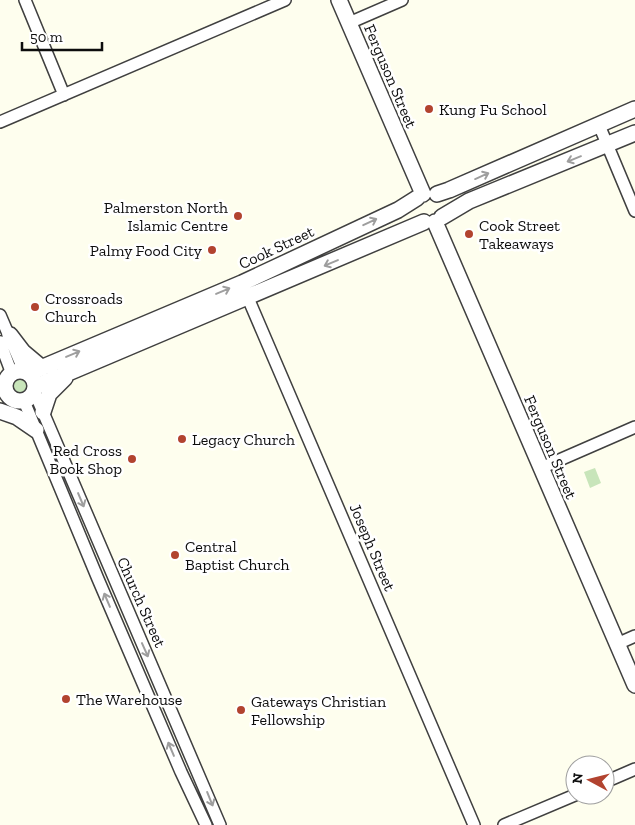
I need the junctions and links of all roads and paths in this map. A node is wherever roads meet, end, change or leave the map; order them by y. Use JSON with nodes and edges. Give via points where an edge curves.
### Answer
{"nodes":[{"id":1,"x":25,"y":0,"type":"edge"},
{"id":2,"x":285,"y":0,"type":"edge"},
{"id":3,"x":339,"y":0,"type":"edge"},
{"id":4,"x":402,"y":0,"type":"edge"},
{"id":5,"x":349,"y":23,"type":"junction"},
{"id":6,"x":64,"y":95,"type":"junction"},
{"id":7,"x":635,"y":109,"type":"edge"},
{"id":8,"x":0,"y":122,"type":"edge"},
{"id":9,"x":599,"y":125,"type":"junction"},
{"id":10,"x":635,"y":133,"type":"edge"},
{"id":11,"x":608,"y":145,"type":"junction"},
{"id":12,"x":426,"y":195,"type":"junction"},
{"id":13,"x":635,"y":211,"type":"edge"},
{"id":14,"x":433,"y":220,"type":"junction"},
{"id":15,"x":242,"y":282,"type":"junction"},
{"id":16,"x":248,"y":298,"type":"junction"},
{"id":17,"x":0,"y":314,"type":"edge"},
{"id":18,"x":148,"y":323,"type":"junction"},
{"id":19,"x":154,"y":338,"type":"junction"},
{"id":20,"x":3,"y":343,"type":"edge"},
{"id":21,"x":95,"y":345,"type":"junction"},
{"id":22,"x":101,"y":360,"type":"junction"},
{"id":23,"x":74,"y":371,"type":"junction"},
{"id":24,"x":20,"y":385,"type":"edge"},
{"id":25,"x":0,"y":411,"type":"edge"},
{"id":26,"x":43,"y":412,"type":"junction"},
{"id":27,"x":635,"y":427,"type":"edge"},
{"id":28,"x":36,"y":430,"type":"junction"},
{"id":29,"x":540,"y":468,"type":"junction"},
{"id":30,"x":635,"y":636,"type":"edge"},
{"id":31,"x":617,"y":644,"type":"junction"},
{"id":32,"x":635,"y":685,"type":"edge"},
{"id":33,"x":635,"y":769,"type":"edge"},
{"id":34,"x":615,"y":778,"type":"edge"},
{"id":35,"x":565,"y":798,"type":"edge"},
{"id":36,"x":206,"y":825,"type":"edge"},
{"id":37,"x":220,"y":825,"type":"edge"},
{"id":38,"x":474,"y":825,"type":"edge"},
{"id":39,"x":504,"y":825,"type":"edge"}],
"edges":[{"from":1,"to":6,"type":"street"},
{"from":2,"to":6,"type":"street"},
{"from":3,"to":5,"type":"street","name":"Ferguson Street"},
{"from":4,"to":5,"type":"street"},
{"from":5,"to":12,"type":"street","name":"Ferguson Street"},
{"from":6,"to":8,"type":"street"},
{"from":7,"to":9,"type":"street","name":"Cook Street"},
{"from":9,"to":11,"type":"street"},
{"from":12,"to":9,"type":"street","name":"Cook Street","one_way":true,"via":[[449,190]]},
{"from":10,"to":11,"type":"street"},
{"from":11,"to":13,"type":"street"},
{"from":11,"to":14,"type":"street","one_way":true,"via":[[469,201]]},
{"from":12,"to":14,"type":"street","via":[[444,203],[445,208]]},
{"from":12,"to":14,"type":"street","via":[[413,207],[414,212],[419,219]]},
{"from":15,"to":12,"type":"street","name":"Cook Street","one_way":true},
{"from":14,"to":16,"type":"street","one_way":true},
{"from":14,"to":29,"type":"street","name":"Ferguson Street"},
{"from":15,"to":16,"type":"street","name":"Joseph Street"},
{"from":18,"to":15,"type":"street","name":"Cook Street","one_way":true},
{"from":16,"to":19,"type":"street"},
{"from":16,"to":38,"type":"street","name":"Joseph Street"},
{"from":17,"to":20,"type":"street","name":"Church Street"},
{"from":18,"to":19,"type":"street"},
{"from":18,"to":21,"type":"street","name":"Cook Street"},
{"from":19,"to":22,"type":"street"},
{"from":20,"to":24,"type":"street","name":"Church Street"},
{"from":20,"to":24,"type":"street","via":[[23,352]]},
{"from":21,"to":22,"type":"street"},
{"from":24,"to":21,"type":"street","name":"Cook Street","one_way":true},
{"from":22,"to":23,"type":"street"},
{"from":23,"to":24,"type":"street"},
{"from":23,"to":26,"type":"street","via":[[49,394]]},
{"from":24,"to":26,"type":"street","name":"Church Street"},
{"from":24,"to":28,"type":"street","name":"Church Street"},
{"from":25,"to":28,"type":"street","via":[[17,417]]},
{"from":26,"to":37,"type":"street","name":"Church Street","one_way":true},
{"from":27,"to":29,"type":"street"},
{"from":36,"to":28,"type":"street","name":"Church Street","one_way":true},
{"from":29,"to":31,"type":"street","name":"Ferguson Street"},
{"from":30,"to":31,"type":"street"},
{"from":31,"to":32,"type":"street","name":"Ferguson Street"},
{"from":33,"to":34,"type":"street"},
{"from":35,"to":39,"type":"street"}]}
